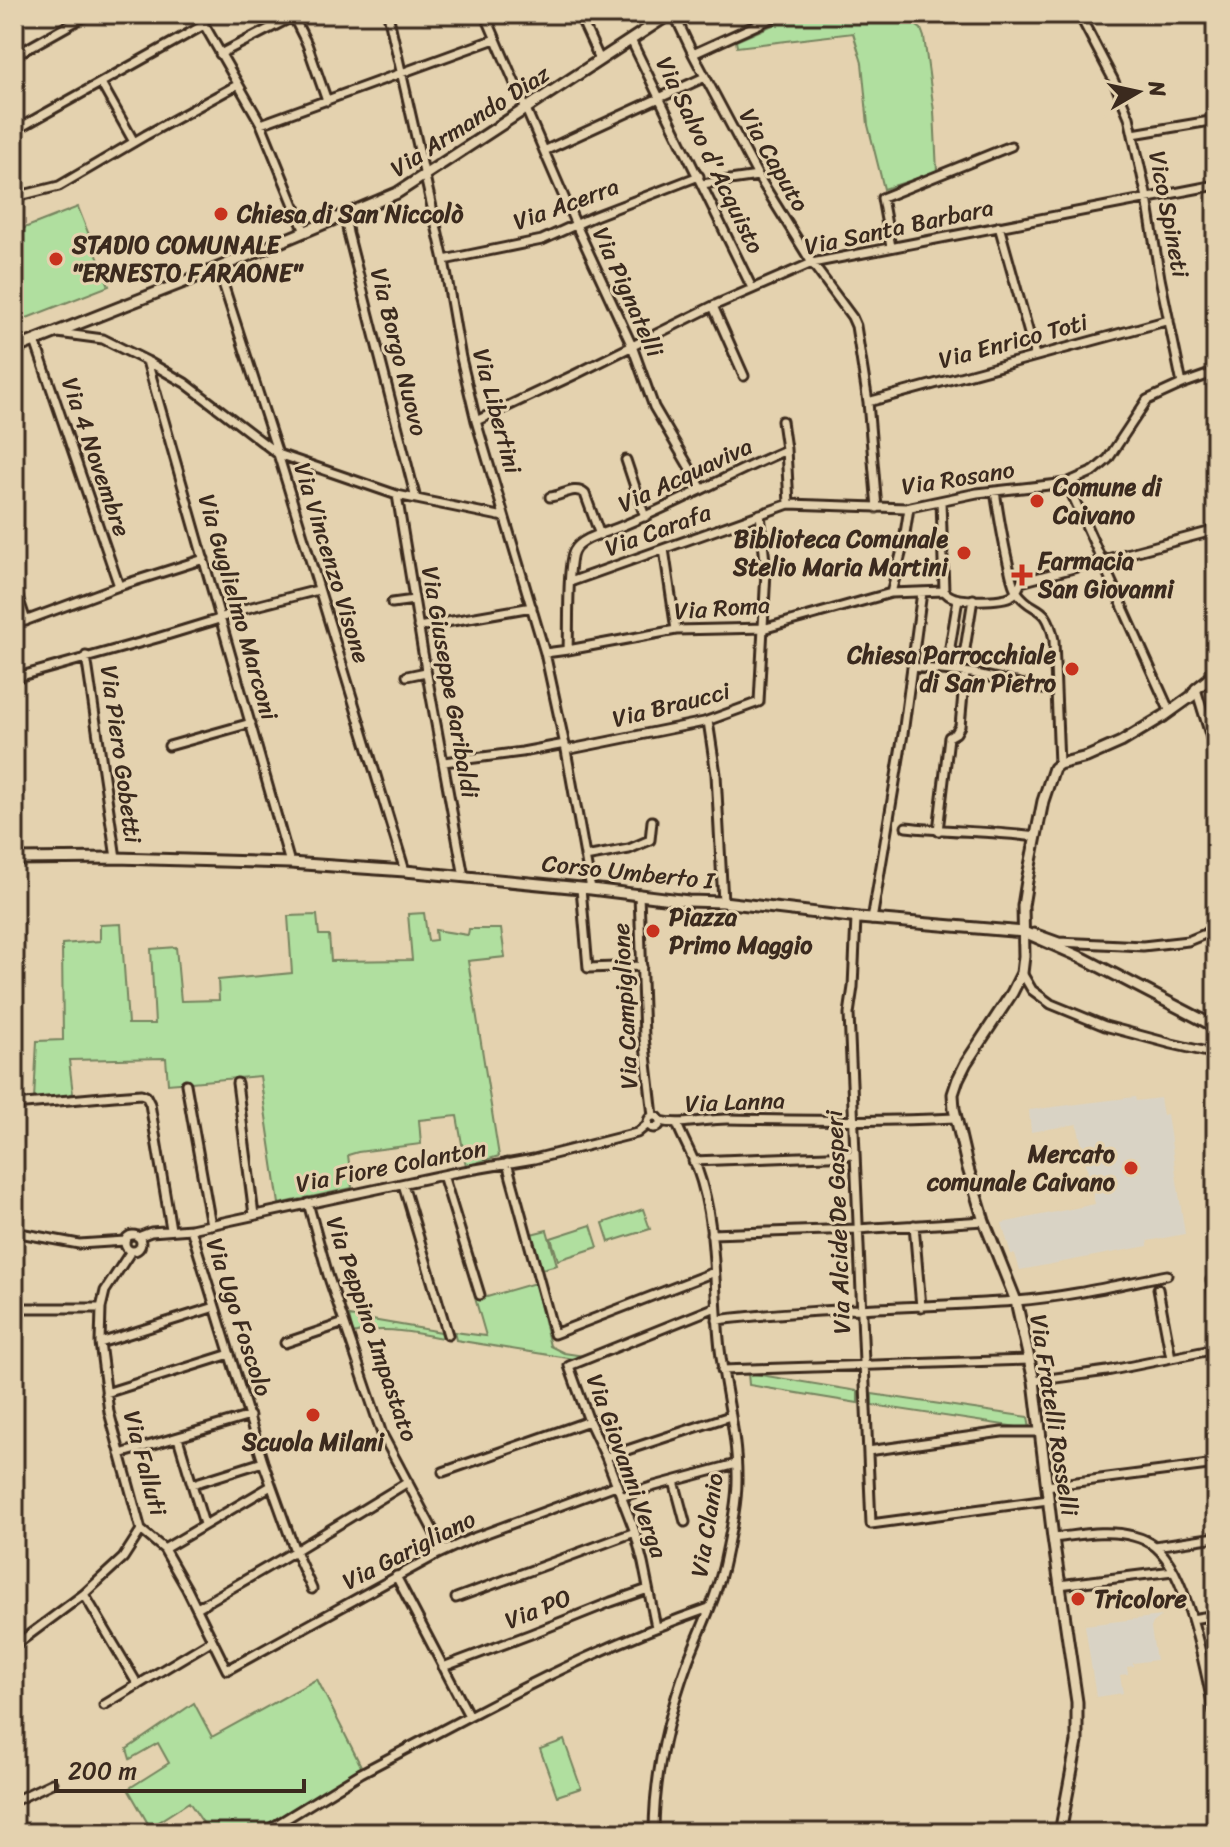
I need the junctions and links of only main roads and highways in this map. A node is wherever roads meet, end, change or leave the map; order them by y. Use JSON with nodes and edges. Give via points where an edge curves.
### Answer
{"nodes":[{"id":1,"x":672,"y":14,"type":"edge"},
{"id":2,"x":14,"y":349,"type":"edge"},
{"id":3,"x":1216,"y":673,"type":"edge"},
{"id":4,"x":17,"y":859,"type":"edge"},
{"id":5,"x":1024,"y":932,"type":"junction"},
{"id":6,"x":1216,"y":1027,"type":"edge"},
{"id":7,"x":1060,"y":1833,"type":"edge"}],
"edges":[{"from":1,"to":2,"type":"main road","name":"Via Armando Diaz","via":[[397,193]]},
{"from":3,"to":5,"type":"main road","name":"Via Fratelli Rosselli","via":[[1170,712],[1121,742],[1054,768],[1023,906]]},
{"from":4,"to":5,"type":"main road","name":"Corso Umberto I","via":[[290,863],[405,871]]},
{"from":5,"to":6,"type":"main road","name":"Corso Umberto I"},
{"from":5,"to":7,"type":"main road","name":"Via Fratelli Rosselli","via":[[1022,973],[953,1094],[967,1165],[1016,1301],[1034,1381],[1077,1702],[1078,1726]]}]}
